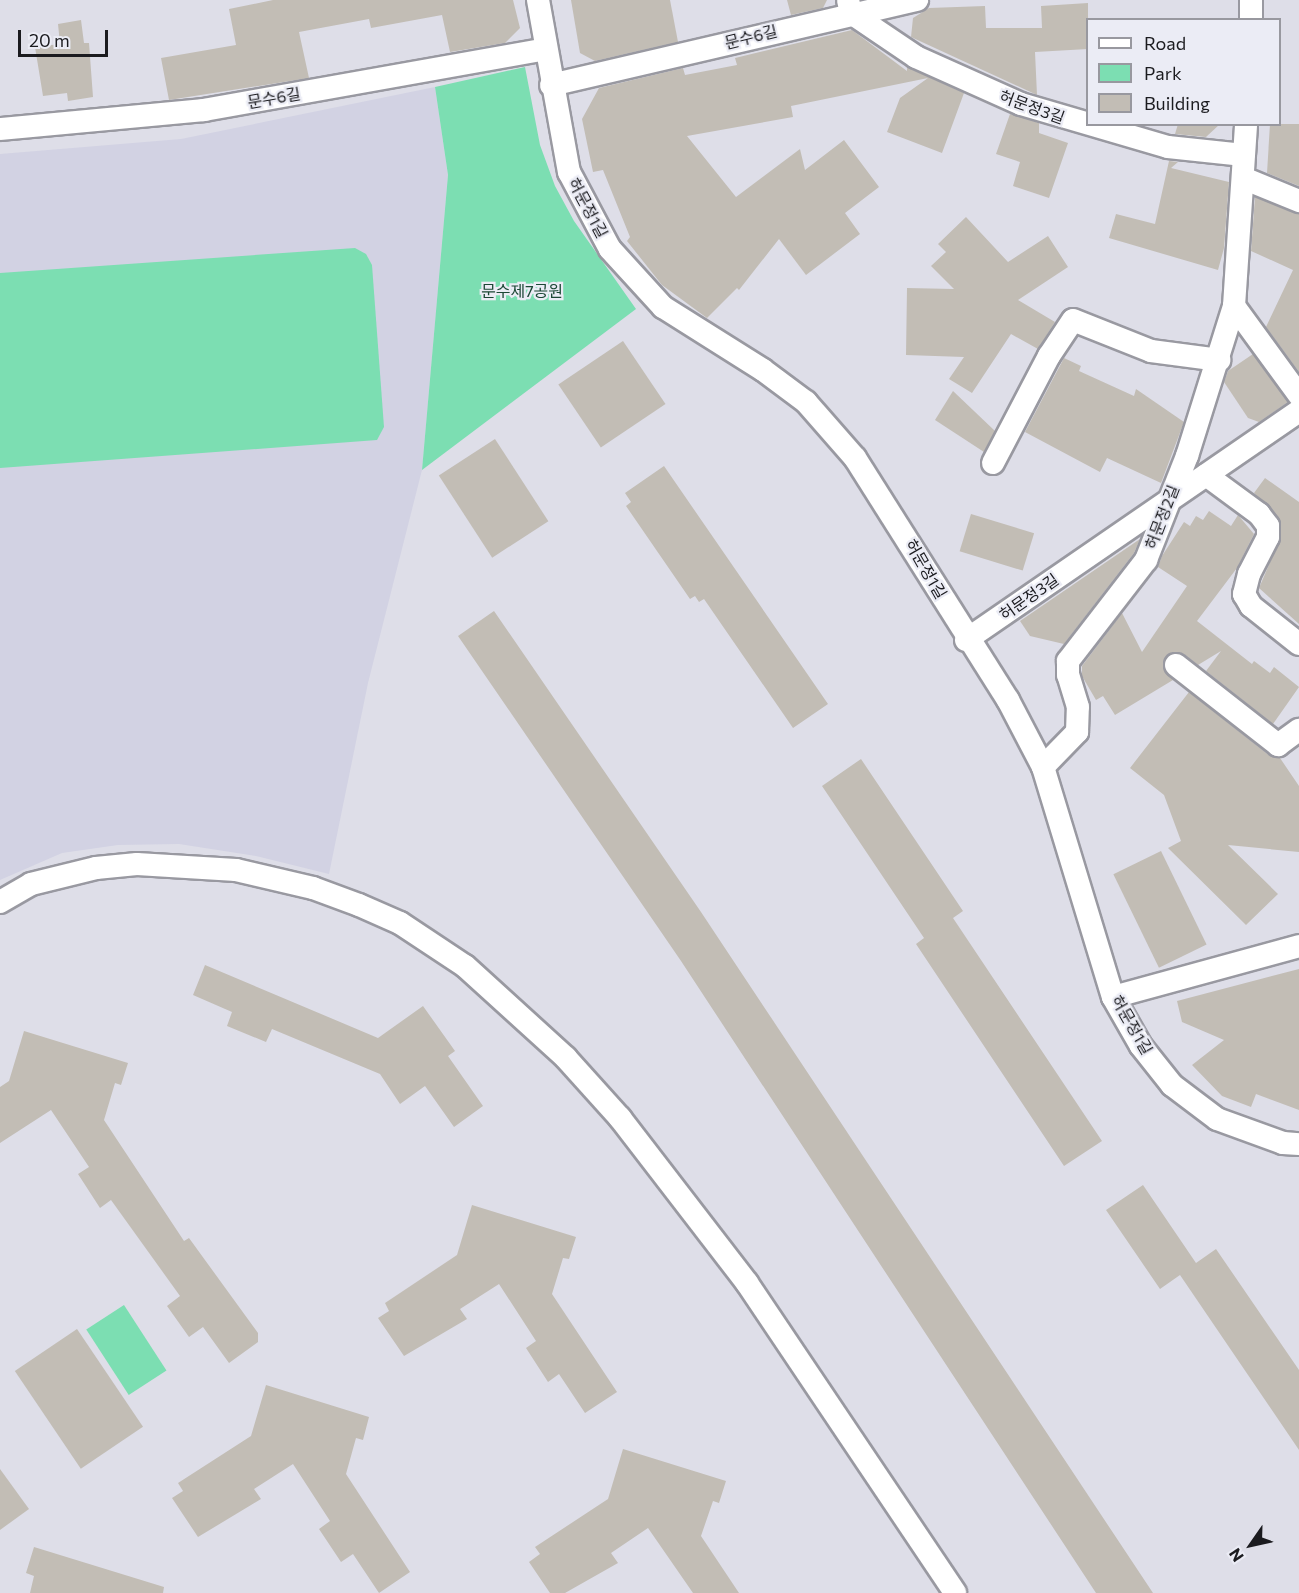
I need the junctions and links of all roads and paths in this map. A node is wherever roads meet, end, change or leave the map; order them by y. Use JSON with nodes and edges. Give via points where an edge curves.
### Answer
{"nodes":[{"id":1,"x":538,"y":0,"type":"edge"},
{"id":2,"x":917,"y":0,"type":"edge"},
{"id":3,"x":1251,"y":0,"type":"edge"},
{"id":4,"x":849,"y":7,"type":"edge"},
{"id":5,"x":1251,"y":18,"type":"edge"},
{"id":6,"x":546,"y":49,"type":"junction"},
{"id":7,"x":551,"y":86,"type":"junction"},
{"id":8,"x":1086,"y":123,"type":"edge"},
{"id":9,"x":1096,"y":126,"type":"edge"},
{"id":10,"x":1246,"y":126,"type":"edge"},
{"id":11,"x":0,"y":129,"type":"edge"},
{"id":12,"x":1244,"y":155,"type":"junction"},
{"id":13,"x":1243,"y":178,"type":"junction"},
{"id":14,"x":1299,"y":201,"type":"edge"},
{"id":15,"x":1234,"y":306,"type":"junction"},
{"id":16,"x":1218,"y":360,"type":"junction"},
{"id":17,"x":1299,"y":396,"type":"edge"},
{"id":18,"x":1299,"y":411,"type":"edge"},
{"id":19,"x":993,"y":463,"type":"dead end"},
{"id":20,"x":1206,"y":475,"type":"junction"},
{"id":21,"x":1166,"y":502,"type":"junction"},
{"id":22,"x":966,"y":640,"type":"junction"},
{"id":23,"x":1299,"y":644,"type":"edge"},
{"id":24,"x":1176,"y":665,"type":"dead end"},
{"id":25,"x":1299,"y":730,"type":"edge"},
{"id":26,"x":1043,"y":767,"type":"junction"},
{"id":27,"x":0,"y":902,"type":"edge"},
{"id":28,"x":1299,"y":946,"type":"edge"},
{"id":29,"x":1113,"y":997,"type":"junction"},
{"id":30,"x":1299,"y":1144,"type":"edge"},
{"id":31,"x":955,"y":1593,"type":"edge"}],
"edges":[{"from":1,"to":6,"type":"street","name":"허문정1길"},
{"from":2,"to":4,"type":"street","name":"문수6길"},
{"from":3,"to":5,"type":"street"},
{"from":4,"to":7,"type":"street","name":"문수6길"},
{"from":4,"to":8,"type":"street","name":"허문정3길","via":[[916,57],[1021,104]]},
{"from":6,"to":7,"type":"street","name":"허문정1길"},
{"from":6,"to":11,"type":"street","name":"문수6길","via":[[204,110]]},
{"from":7,"to":22,"type":"street","name":"허문정1길","via":[[569,172],[619,262],[663,307],[763,370],[816,413],[890,507]]},
{"from":9,"to":12,"type":"street","name":"허문정3길","via":[[1168,147]]},
{"from":10,"to":12,"type":"street","name":"허문정2길"},
{"from":12,"to":13,"type":"street","name":"허문정2길"},
{"from":13,"to":14,"type":"street"},
{"from":13,"to":15,"type":"street","name":"허문정2길"},
{"from":15,"to":16,"type":"street","name":"허문정2길"},
{"from":15,"to":17,"type":"street"},
{"from":16,"to":19,"type":"street","via":[[1151,351],[1073,320],[1049,356]]},
{"from":16,"to":21,"type":"street","name":"허문정2길","via":[[1187,456]]},
{"from":18,"to":20,"type":"street","name":"허문정3길"},
{"from":20,"to":21,"type":"street","name":"허문정3길"},
{"from":20,"to":23,"type":"street","via":[[1259,514],[1268,526],[1268,537],[1249,574],[1244,594],[1251,606]]},
{"from":21,"to":22,"type":"street","name":"허문정3길"},
{"from":21,"to":26,"type":"street","name":"허문정2길","via":[[1146,560],[1070,657],[1068,675],[1078,707],[1077,732]]},
{"from":22,"to":26,"type":"street","name":"허문정1길","via":[[1008,700]]},
{"from":24,"to":25,"type":"street","via":[[1278,746]]},
{"from":26,"to":29,"type":"street","name":"허문정1길"},
{"from":27,"to":31,"type":"street","via":[[31,884],[96,868],[137,864],[236,870],[313,888],[359,905],[400,923],[465,966],[566,1058],[628,1128],[747,1283]]},
{"from":28,"to":29,"type":"street"},
{"from":29,"to":30,"type":"street","name":"허문정1길","via":[[1141,1046],[1172,1085],[1217,1119],[1283,1143]]}]}
